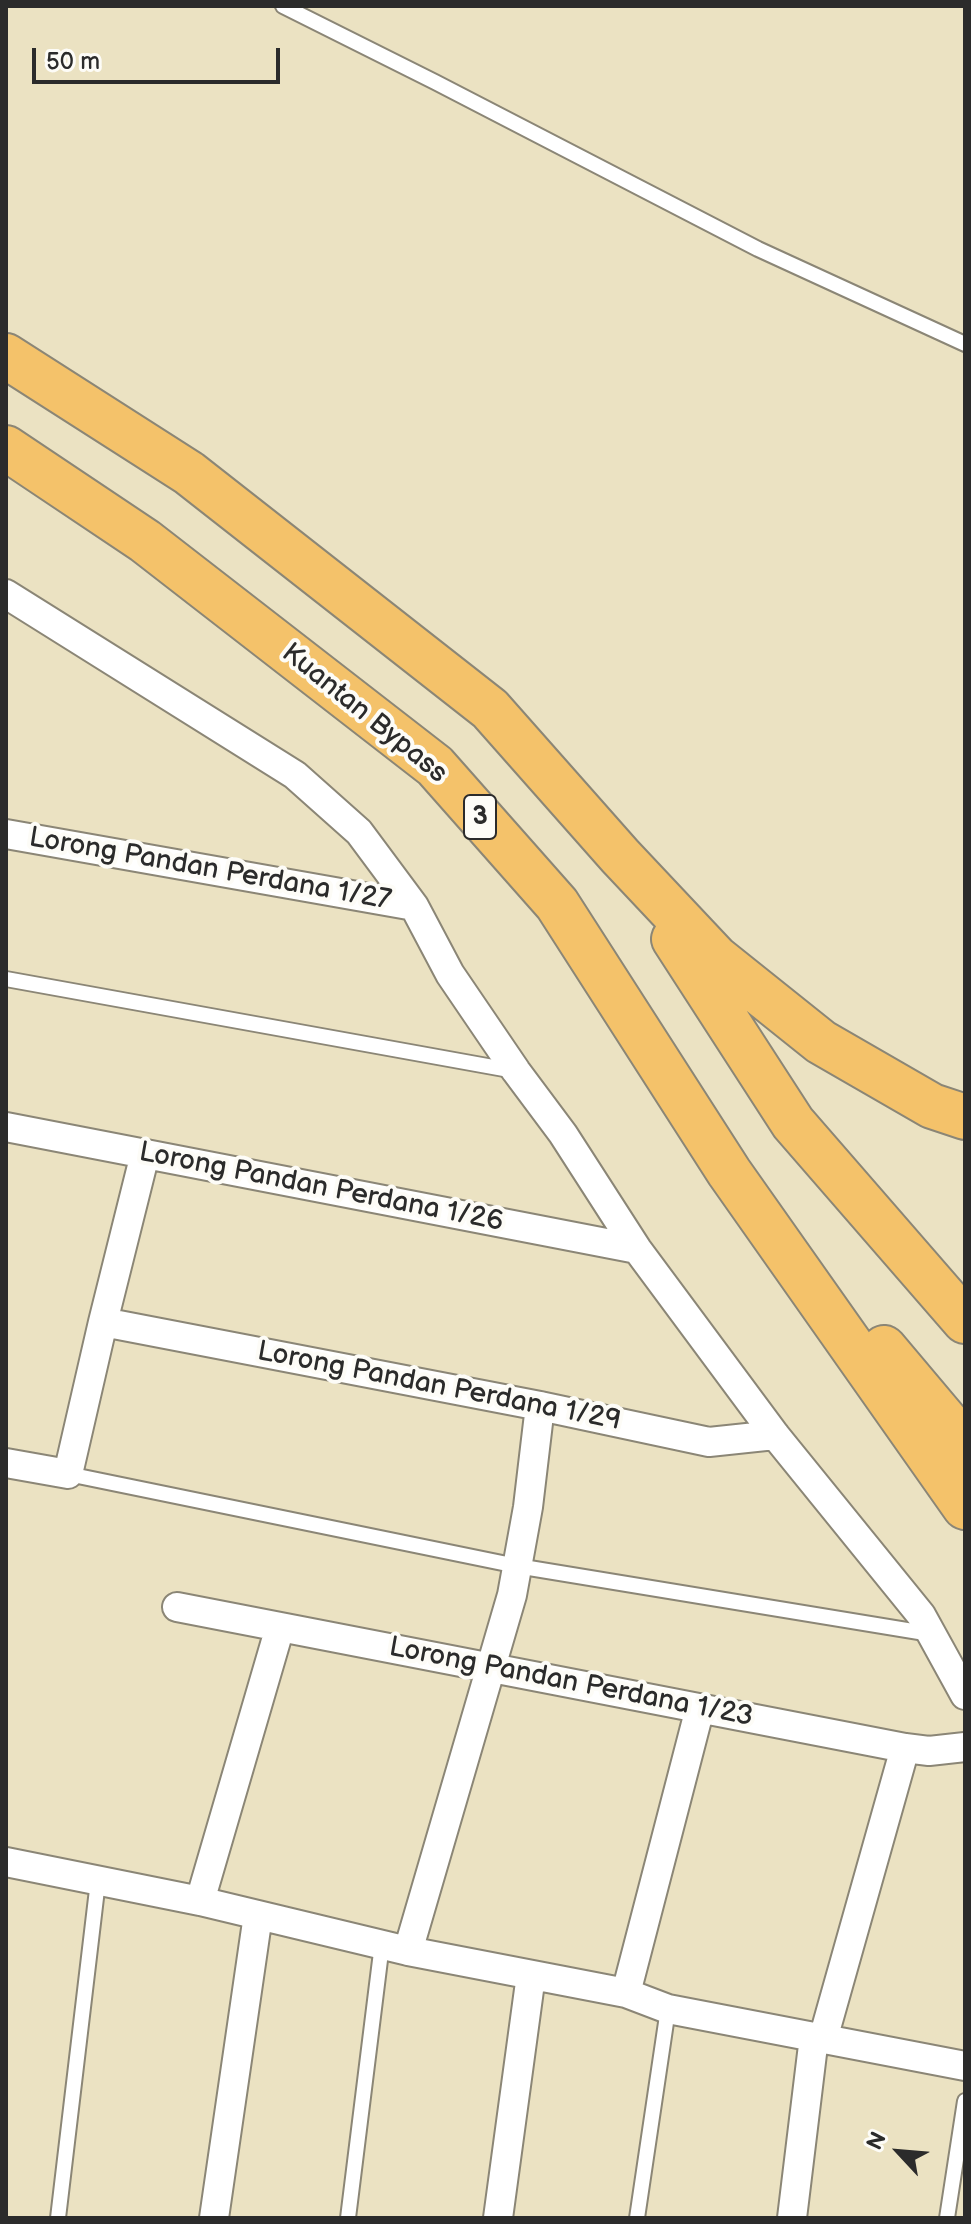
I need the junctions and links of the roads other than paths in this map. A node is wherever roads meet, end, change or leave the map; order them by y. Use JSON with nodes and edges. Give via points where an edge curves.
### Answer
{"nodes":[{"id":1,"x":283,"y":6,"type":"edge"},
{"id":2,"x":965,"y":344,"type":"edge"},
{"id":3,"x":6,"y":356,"type":"edge"},
{"id":4,"x":6,"y":448,"type":"edge"},
{"id":5,"x":6,"y":594,"type":"edge"},
{"id":6,"x":6,"y":834,"type":"edge"},
{"id":7,"x":620,"y":856,"type":"junction"},
{"id":8,"x":414,"y":906,"type":"junction"},
{"id":9,"x":6,"y":979,"type":"edge"},
{"id":10,"x":516,"y":1071,"type":"junction"},
{"id":11,"x":965,"y":1117,"type":"edge"},
{"id":12,"x":6,"y":1128,"type":"edge"},
{"id":13,"x":145,"y":1154,"type":"junction"},
{"id":14,"x":729,"y":1172,"type":"junction"},
{"id":15,"x":637,"y":1249,"type":"junction"},
{"id":16,"x":965,"y":1321,"type":"edge"},
{"id":17,"x":103,"y":1322,"type":"junction"},
{"id":18,"x":540,"y":1406,"type":"junction"},
{"id":19,"x":775,"y":1435,"type":"junction"},
{"id":20,"x":965,"y":1444,"type":"edge"},
{"id":21,"x":6,"y":1463,"type":"edge"},
{"id":22,"x":68,"y":1474,"type":"junction"},
{"id":23,"x":965,"y":1507,"type":"edge"},
{"id":24,"x":517,"y":1566,"type":"junction"},
{"id":25,"x":177,"y":1607,"type":"dead end"},
{"id":26,"x":280,"y":1627,"type":"junction"},
{"id":27,"x":932,"y":1634,"type":"junction"},
{"id":28,"x":492,"y":1668,"type":"junction"},
{"id":29,"x":965,"y":1695,"type":"edge"},
{"id":30,"x":700,"y":1708,"type":"junction"},
{"id":31,"x":965,"y":1747,"type":"edge"},
{"id":32,"x":905,"y":1748,"type":"junction"},
{"id":33,"x":6,"y":1862,"type":"edge"},
{"id":34,"x":98,"y":1881,"type":"junction"},
{"id":35,"x":200,"y":1901,"type":"junction"},
{"id":36,"x":258,"y":1915,"type":"junction"},
{"id":37,"x":395,"y":1948,"type":"junction"},
{"id":38,"x":531,"y":1975,"type":"junction"},
{"id":39,"x":626,"y":1993,"type":"junction"},
{"id":40,"x":668,"y":2009,"type":"junction"},
{"id":41,"x":818,"y":2038,"type":"junction"},
{"id":42,"x":965,"y":2066,"type":"edge"},
{"id":43,"x":965,"y":2101,"type":"edge"},
{"id":44,"x":58,"y":2218,"type":"edge"},
{"id":45,"x":214,"y":2218,"type":"edge"},
{"id":46,"x":348,"y":2218,"type":"edge"},
{"id":47,"x":498,"y":2218,"type":"edge"},
{"id":48,"x":637,"y":2218,"type":"edge"},
{"id":49,"x":792,"y":2218,"type":"edge"},
{"id":50,"x":947,"y":2218,"type":"edge"}],
"edges":[{"from":1,"to":2,"type":"lane","via":[[758,249]]},
{"from":3,"to":7,"type":"highway","via":[[189,473],[490,709]]},
{"from":4,"to":14,"type":"highway","name":"Kuantan Bypass","number":"3","via":[[145,541],[435,766],[557,904]]},
{"from":5,"to":8,"type":"street","via":[[295,775],[359,832]]},
{"from":6,"to":8,"type":"street","name":"Lorong Pandan Perdana 1/27"},
{"from":7,"to":11,"type":"highway","via":[[716,958],[821,1042],[932,1106]]},
{"from":7,"to":16,"type":"highway","via":[[793,1123]]},
{"from":8,"to":10,"type":"street","via":[[450,974]]},
{"from":9,"to":10,"type":"lane"},
{"from":10,"to":15,"type":"street"},
{"from":12,"to":13,"type":"street","name":"Lorong Pandan Perdana 1/26"},
{"from":13,"to":15,"type":"street","name":"Lorong Pandan Perdana 1/26"},
{"from":13,"to":17,"type":"street"},
{"from":14,"to":20,"type":"highway","number":"3"},
{"from":14,"to":23,"type":"highway"},
{"from":15,"to":19,"type":"street"},
{"from":17,"to":18,"type":"street","name":"Lorong Pandan Perdana 1/29"},
{"from":17,"to":22,"type":"street"},
{"from":18,"to":19,"type":"street","name":"Lorong Pandan Perdana 1/29","via":[[709,1442]]},
{"from":18,"to":24,"type":"street"},
{"from":19,"to":27,"type":"street"},
{"from":21,"to":22,"type":"street"},
{"from":22,"to":24,"type":"lane"},
{"from":24,"to":27,"type":"lane"},
{"from":24,"to":28,"type":"street"},
{"from":25,"to":26,"type":"street","name":"Lorong Pandan Perdana 1/23"},
{"from":26,"to":28,"type":"street","name":"Lorong Pandan Perdana 1/23"},
{"from":26,"to":35,"type":"street"},
{"from":27,"to":29,"type":"street"},
{"from":28,"to":30,"type":"street","name":"Lorong Pandan Perdana 1/23"},
{"from":28,"to":37,"type":"street"},
{"from":30,"to":32,"type":"street","name":"Lorong Pandan Perdana 1/23"},
{"from":30,"to":39,"type":"street"},
{"from":31,"to":32,"type":"street","name":"Lorong Pandan Perdana 1/23"},
{"from":32,"to":41,"type":"street"},
{"from":33,"to":34,"type":"street"},
{"from":34,"to":35,"type":"street"},
{"from":34,"to":44,"type":"lane"},
{"from":35,"to":36,"type":"street"},
{"from":36,"to":37,"type":"street"},
{"from":36,"to":45,"type":"street"},
{"from":37,"to":38,"type":"street"},
{"from":37,"to":46,"type":"lane"},
{"from":38,"to":39,"type":"street"},
{"from":38,"to":47,"type":"street"},
{"from":39,"to":40,"type":"street"},
{"from":40,"to":41,"type":"street"},
{"from":40,"to":48,"type":"lane"},
{"from":41,"to":42,"type":"street"},
{"from":41,"to":49,"type":"street"},
{"from":43,"to":50,"type":"lane"}]}
